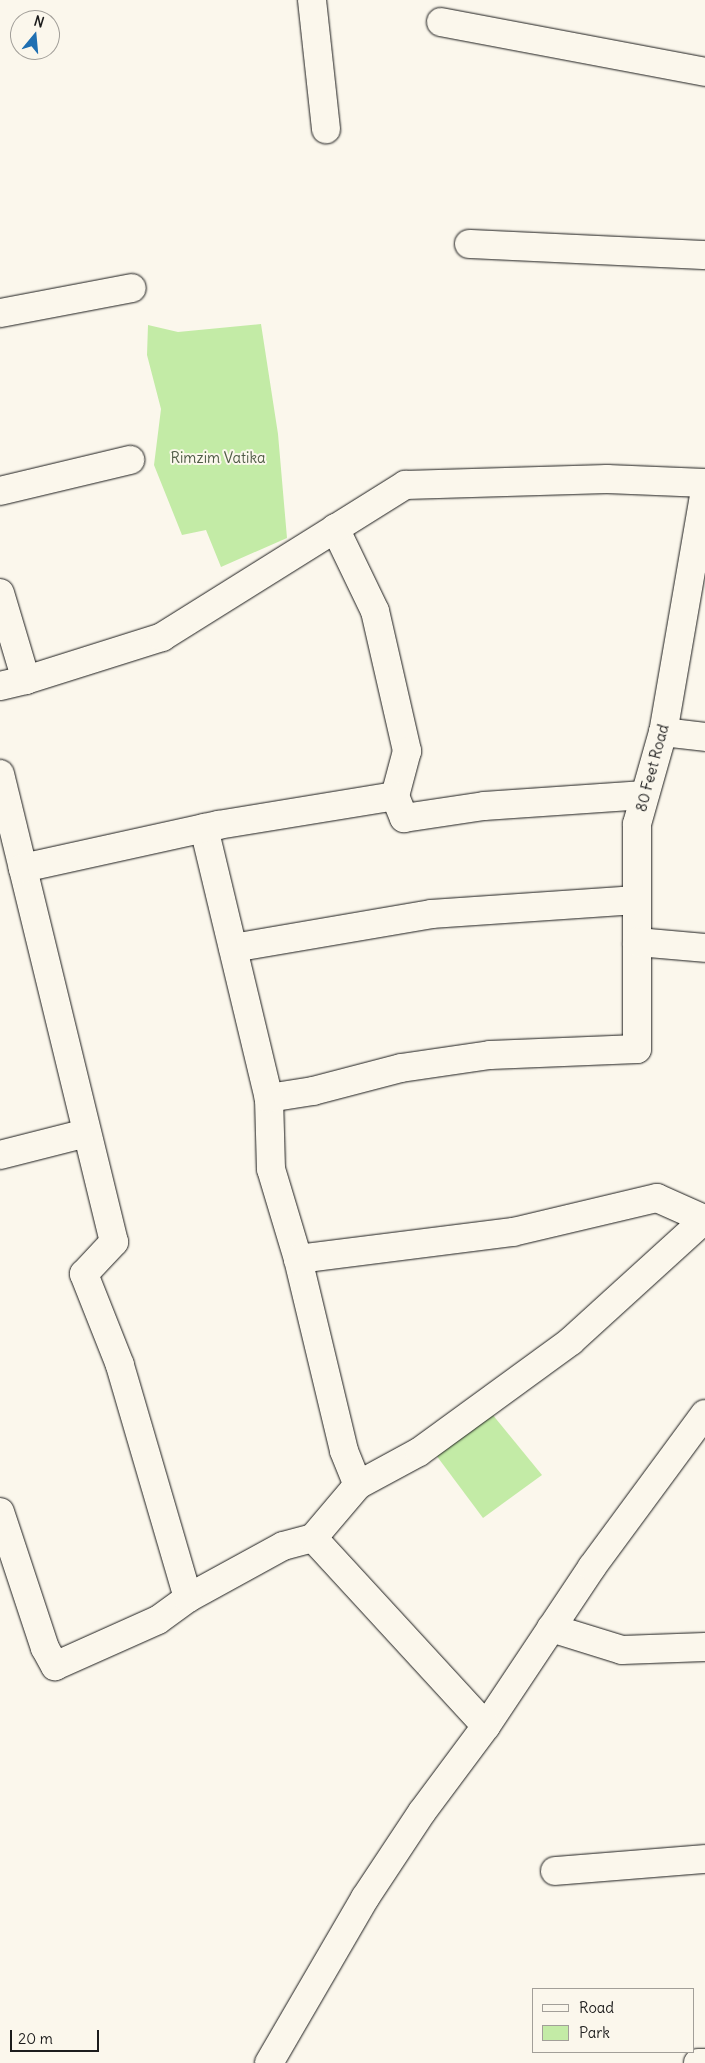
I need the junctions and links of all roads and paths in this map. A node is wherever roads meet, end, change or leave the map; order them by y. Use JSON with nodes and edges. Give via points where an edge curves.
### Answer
{"nodes":[{"id":1,"x":312,"y":0,"type":"edge"},
{"id":2,"x":441,"y":22,"type":"dead end"},
{"id":3,"x":705,"y":72,"type":"edge"},
{"id":4,"x":326,"y":129,"type":"dead end"},
{"id":5,"x":469,"y":244,"type":"dead end"},
{"id":6,"x":705,"y":255,"type":"edge"},
{"id":7,"x":132,"y":288,"type":"dead end"},
{"id":8,"x":0,"y":313,"type":"edge"},
{"id":9,"x":130,"y":460,"type":"dead end"},
{"id":10,"x":705,"y":483,"type":"edge"},
{"id":11,"x":705,"y":490,"type":"edge"},
{"id":12,"x":0,"y":491,"type":"edge"},
{"id":13,"x":335,"y":528,"type":"junction"},
{"id":14,"x":0,"y":593,"type":"edge"},
{"id":15,"x":26,"y":680,"type":"junction"},
{"id":16,"x":0,"y":686,"type":"edge"},
{"id":17,"x":663,"y":732,"type":"junction"},
{"id":18,"x":705,"y":737,"type":"edge"},
{"id":19,"x":0,"y":774,"type":"edge"},
{"id":20,"x":645,"y":795,"type":"junction"},
{"id":21,"x":395,"y":796,"type":"junction"},
{"id":22,"x":204,"y":828,"type":"junction"},
{"id":23,"x":23,"y":868,"type":"junction"},
{"id":24,"x":637,"y":900,"type":"junction"},
{"id":25,"x":637,"y":942,"type":"junction"},
{"id":26,"x":233,"y":948,"type":"junction"},
{"id":27,"x":705,"y":948,"type":"edge"},
{"id":28,"x":269,"y":1098,"type":"junction"},
{"id":29,"x":86,"y":1133,"type":"junction"},
{"id":30,"x":0,"y":1155,"type":"edge"},
{"id":31,"x":705,"y":1219,"type":"edge"},
{"id":32,"x":298,"y":1259,"type":"junction"},
{"id":33,"x":705,"y":1414,"type":"edge"},
{"id":34,"x":358,"y":1486,"type":"junction"},
{"id":35,"x":0,"y":1512,"type":"edge"},
{"id":36,"x":313,"y":1538,"type":"junction"},
{"id":37,"x":188,"y":1598,"type":"junction"},
{"id":38,"x":551,"y":1628,"type":"junction"},
{"id":39,"x":705,"y":1647,"type":"edge"},
{"id":40,"x":486,"y":1726,"type":"junction"},
{"id":41,"x":705,"y":1859,"type":"edge"},
{"id":42,"x":555,"y":1871,"type":"dead end"},
{"id":43,"x":269,"y":2063,"type":"edge"},
{"id":44,"x":698,"y":2063,"type":"edge"},
{"id":45,"x":705,"y":2063,"type":"edge"}],
"edges":[{"from":1,"to":4,"type":"street"},
{"from":2,"to":3,"type":"street"},
{"from":5,"to":6,"type":"street"},
{"from":7,"to":8,"type":"street"},
{"from":9,"to":12,"type":"street"},
{"from":10,"to":13,"type":"street","via":[[607,479],[405,485]]},
{"from":11,"to":17,"type":"street","name":"80 Feet Road"},
{"from":13,"to":15,"type":"street","via":[[162,637]]},
{"from":13,"to":21,"type":"street","via":[[374,611],[408,751]]},
{"from":14,"to":15,"type":"street"},
{"from":15,"to":16,"type":"street"},
{"from":17,"to":18,"type":"street"},
{"from":17,"to":20,"type":"street","name":"80 Feet Road"},
{"from":19,"to":23,"type":"street"},
{"from":20,"to":21,"type":"street","via":[[484,806],[404,818]]},
{"from":20,"to":24,"type":"street","name":"80 Feet Road","via":[[637,824]]},
{"from":21,"to":22,"type":"street"},
{"from":22,"to":23,"type":"street"},
{"from":22,"to":26,"type":"street"},
{"from":23,"to":29,"type":"street"},
{"from":24,"to":25,"type":"street","name":"80 Feet Road"},
{"from":24,"to":26,"type":"street","via":[[431,914]]},
{"from":25,"to":27,"type":"street"},
{"from":25,"to":28,"type":"street","name":"80 Feet Road","via":[[637,1049],[490,1055],[402,1068],[314,1091]]},
{"from":26,"to":28,"type":"street"},
{"from":28,"to":32,"type":"street","via":[[271,1169]]},
{"from":29,"to":30,"type":"street"},
{"from":29,"to":37,"type":"street","via":[[114,1242],[84,1274],[120,1365]]},
{"from":31,"to":32,"type":"street","via":[[657,1198],[513,1232]]},
{"from":31,"to":34,"type":"street","via":[[571,1341],[419,1452]]},
{"from":32,"to":34,"type":"street","via":[[344,1451]]},
{"from":33,"to":38,"type":"street"},
{"from":34,"to":36,"type":"street"},
{"from":35,"to":37,"type":"street","via":[[45,1648],[55,1666],[158,1620]]},
{"from":36,"to":37,"type":"street","via":[[283,1546]]},
{"from":36,"to":40,"type":"street"},
{"from":38,"to":39,"type":"street","via":[[622,1650]]},
{"from":38,"to":40,"type":"street"},
{"from":40,"to":43,"type":"street","via":[[422,1812],[365,1898]]},
{"from":41,"to":42,"type":"street"},
{"from":44,"to":45,"type":"street"}]}
